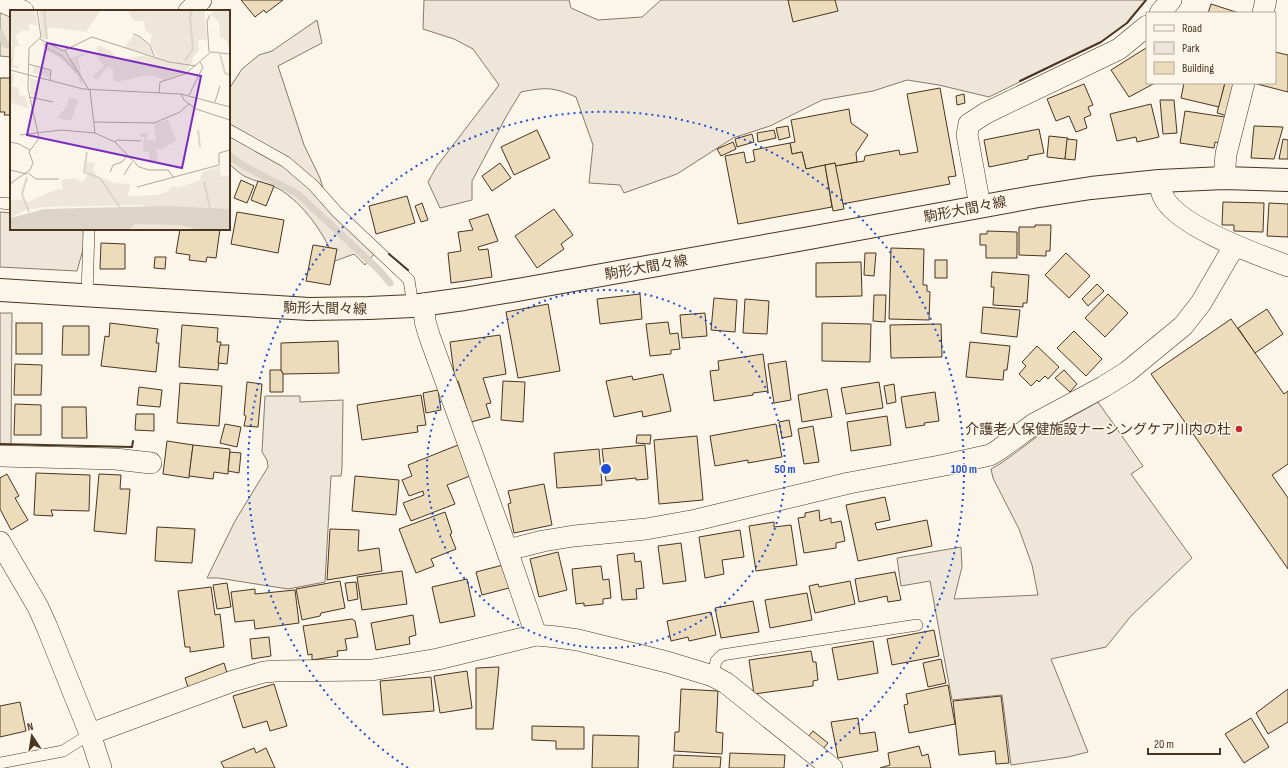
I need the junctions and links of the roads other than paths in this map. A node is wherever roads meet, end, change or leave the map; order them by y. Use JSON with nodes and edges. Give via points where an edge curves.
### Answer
{"nodes":[{"id":1,"x":201,"y":0,"type":"edge"},
{"id":2,"x":1171,"y":0,"type":"edge"},
{"id":3,"x":1266,"y":0,"type":"edge"},
{"id":4,"x":0,"y":1,"type":"edge"},
{"id":5,"x":21,"y":10,"type":"edge"},
{"id":6,"x":190,"y":10,"type":"edge"},
{"id":7,"x":1161,"y":12,"type":"edge"},
{"id":8,"x":1263,"y":12,"type":"edge"},
{"id":9,"x":1146,"y":27,"type":"edge"},
{"id":10,"x":1244,"y":84,"type":"edge"},
{"id":11,"x":230,"y":131,"type":"edge"},
{"id":12,"x":1224,"y":178,"type":"junction"},
{"id":13,"x":1288,"y":180,"type":"edge"},
{"id":14,"x":1159,"y":181,"type":"junction"},
{"id":15,"x":0,"y":203,"type":"edge"},
{"id":16,"x":10,"y":204,"type":"edge"},
{"id":17,"x":980,"y":206,"type":"junction"},
{"id":18,"x":89,"y":230,"type":"edge"},
{"id":19,"x":1236,"y":246,"type":"junction"},
{"id":20,"x":1288,"y":266,"type":"edge"},
{"id":21,"x":0,"y":290,"type":"edge"},
{"id":22,"x":86,"y":296,"type":"junction"},
{"id":23,"x":418,"y":305,"type":"junction"},
{"id":24,"x":0,"y":456,"type":"edge"},
{"id":25,"x":151,"y":463,"type":"dead end"},
{"id":26,"x":0,"y":542,"type":"edge"},
{"id":27,"x":507,"y":550,"type":"junction"},
{"id":28,"x":918,"y":625,"type":"dead end"},
{"id":29,"x":536,"y":635,"type":"junction"},
{"id":30,"x":713,"y":676,"type":"junction"},
{"id":31,"x":90,"y":734,"type":"junction"},
{"id":32,"x":0,"y":763,"type":"edge"},
{"id":33,"x":828,"y":767,"type":"edge"},
{"id":34,"x":101,"y":768,"type":"edge"}],
"edges":[{"from":1,"to":6,"type":"street"},
{"from":2,"to":7,"type":"street"},
{"from":3,"to":8,"type":"street"},
{"from":4,"to":5,"type":"street"},
{"from":9,"to":17,"type":"street","via":[[1119,49],[986,113],[969,124],[967,135]]},
{"from":10,"to":12,"type":"street","via":[[1226,154]]},
{"from":11,"to":23,"type":"lane","via":[[286,162],[312,185],[409,280]]},
{"from":12,"to":13,"type":"main road","name":"駒形大間々線"},
{"from":12,"to":14,"type":"main road","name":"駒形大間々線"},
{"from":14,"to":17,"type":"main road","name":"駒形大間々線","via":[[1091,188]]},
{"from":14,"to":19,"type":"street","via":[[1163,196],[1173,209],[1194,225]]},
{"from":15,"to":16,"type":"lane"},
{"from":17,"to":23,"type":"main road","name":"駒形大間々線","via":[[543,286]]},
{"from":18,"to":22,"type":"lane"},
{"from":19,"to":20,"type":"street"},
{"from":19,"to":27,"type":"street","via":[[1201,303],[1183,326],[1127,372],[1034,424],[990,455],[850,483],[696,520],[646,529],[574,536]]},
{"from":21,"to":22,"type":"main road","name":"駒形大間々線"},
{"from":22,"to":23,"type":"main road","name":"駒形大間々線","via":[[309,309]]},
{"from":23,"to":27,"type":"street"},
{"from":24,"to":25,"type":"street","via":[[115,459]]},
{"from":26,"to":31,"type":"street","via":[[48,627]]},
{"from":27,"to":29,"type":"street"},
{"from":28,"to":30,"type":"lane","via":[[722,655],[716,661]]},
{"from":29,"to":30,"type":"street","via":[[584,642]]},
{"from":29,"to":31,"type":"street","via":[[438,659],[372,670],[264,672]]},
{"from":30,"to":33,"type":"street","via":[[726,683]]},
{"from":31,"to":32,"type":"lane","via":[[63,751]]},
{"from":31,"to":34,"type":"street"}]}
